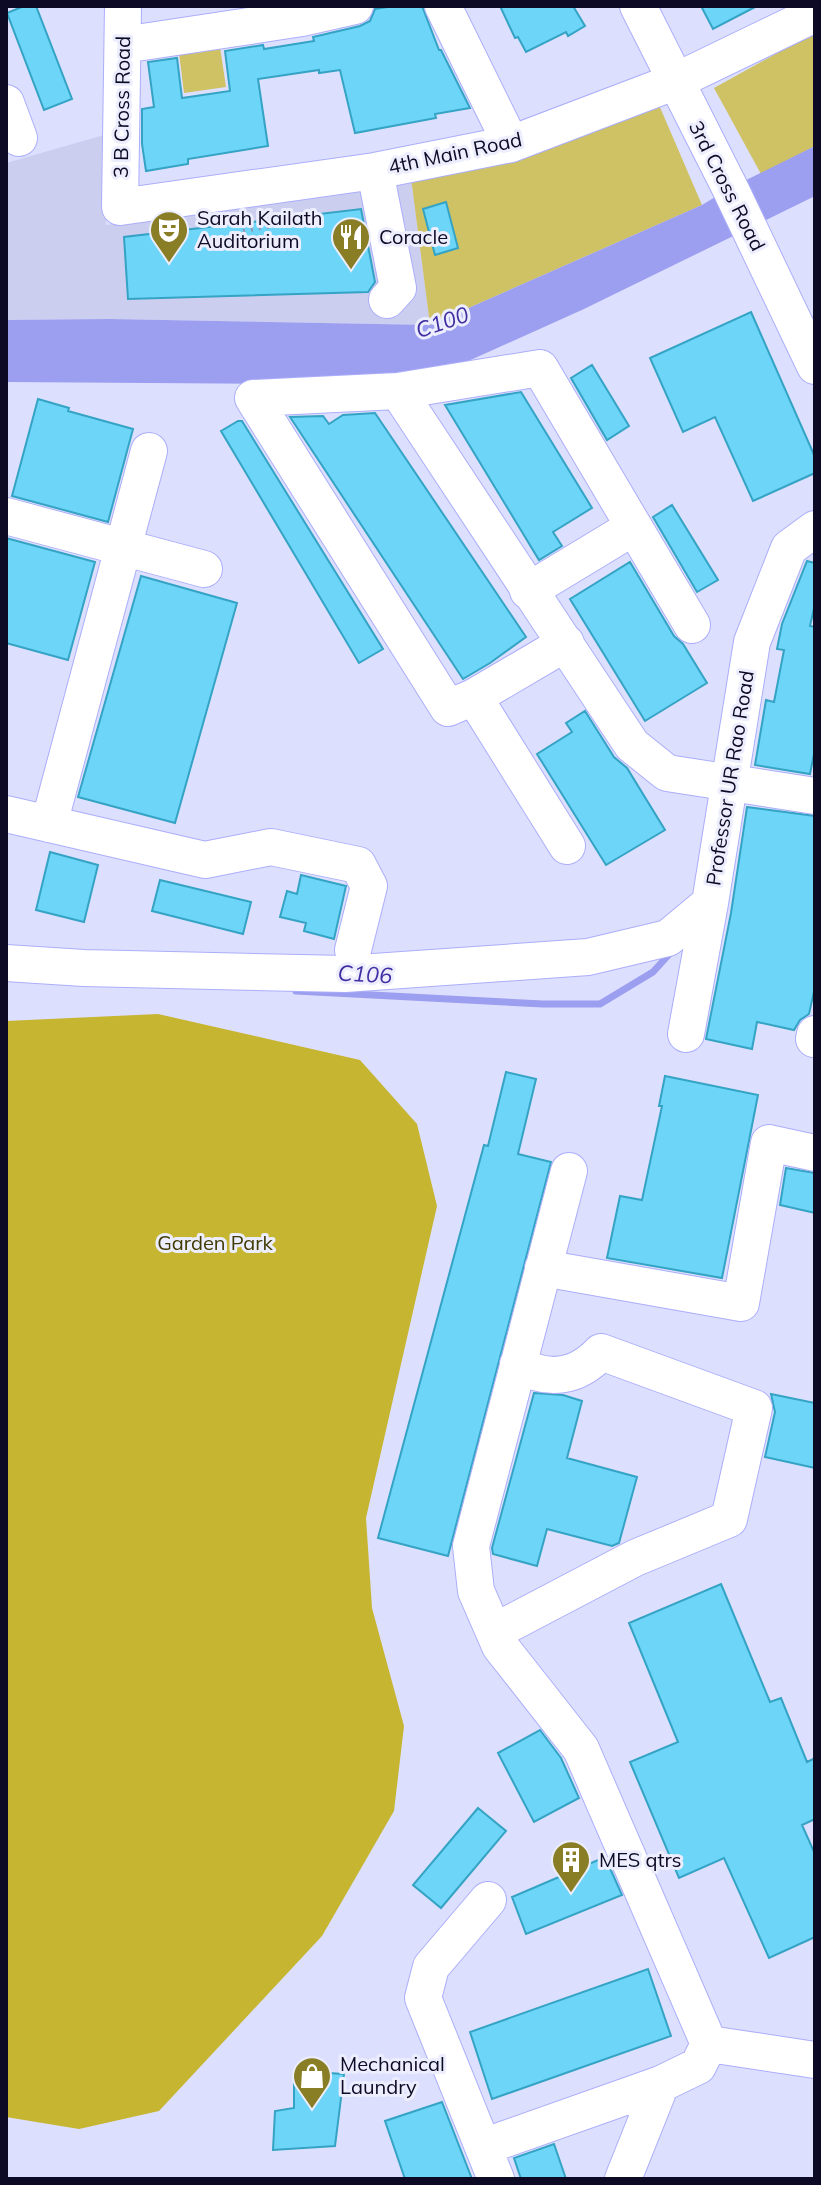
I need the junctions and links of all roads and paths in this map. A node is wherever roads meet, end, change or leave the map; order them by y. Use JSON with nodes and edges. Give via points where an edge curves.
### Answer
{"nodes":[{"id":1,"x":123,"y":6,"type":"edge"},
{"id":2,"x":355,"y":6,"type":"edge"},
{"id":3,"x":443,"y":6,"type":"edge"},
{"id":4,"x":638,"y":6,"type":"edge"},
{"id":5,"x":302,"y":12,"type":"edge"},
{"id":6,"x":815,"y":14,"type":"edge"},
{"id":7,"x":123,"y":45,"type":"junction"},
{"id":8,"x":674,"y":82,"type":"junction"},
{"id":9,"x":6,"y":103,"type":"edge"},
{"id":10,"x":19,"y":138,"type":"dead end"},
{"id":11,"x":511,"y":144,"type":"junction"},
{"id":12,"x":375,"y":171,"type":"junction"},
{"id":13,"x":313,"y":205,"type":"dead end"},
{"id":14,"x":120,"y":207,"type":"joint"},
{"id":15,"x":243,"y":231,"type":"dead end"},
{"id":16,"x":387,"y":300,"type":"dead end"},
{"id":17,"x":815,"y":366,"type":"edge"},
{"id":18,"x":398,"y":391,"type":"junction"},
{"id":19,"x":149,"y":451,"type":"dead end"},
{"id":20,"x":6,"y":516,"type":"edge"},
{"id":21,"x":632,"y":528,"type":"junction"},
{"id":22,"x":815,"y":529,"type":"edge"},
{"id":23,"x":123,"y":548,"type":"junction"},
{"id":24,"x":204,"y":569,"type":"dead end"},
{"id":25,"x":528,"y":591,"type":"junction"},
{"id":26,"x":692,"y":625,"type":"dead end"},
{"id":27,"x":566,"y":643,"type":"junction"},
{"id":28,"x":474,"y":697,"type":"junction"},
{"id":29,"x":730,"y":782,"type":"junction"},
{"id":30,"x":815,"y":796,"type":"edge"},
{"id":31,"x":6,"y":814,"type":"edge"},
{"id":32,"x":49,"y":824,"type":"junction"},
{"id":33,"x":567,"y":846,"type":"dead end"},
{"id":34,"x":710,"y":903,"type":"junction"},
{"id":35,"x":353,"y":950,"type":"dead end"},
{"id":36,"x":6,"y":963,"type":"edge"},
{"id":37,"x":686,"y":1034,"type":"dead end"},
{"id":38,"x":815,"y":1153,"type":"edge"},
{"id":39,"x":569,"y":1171,"type":"dead end"},
{"id":40,"x":543,"y":1268,"type":"junction"},
{"id":41,"x":518,"y":1364,"type":"junction"},
{"id":42,"x":494,"y":1632,"type":"junction"},
{"id":43,"x":488,"y":1900,"type":"dead end"},
{"id":44,"x":709,"y":2044,"type":"junction"},
{"id":45,"x":815,"y":2060,"type":"edge"},
{"id":46,"x":661,"y":2084,"type":"junction"},
{"id":47,"x":489,"y":2163,"type":"edge"},
{"id":48,"x":623,"y":2179,"type":"edge"}],
"edges":[{"from":1,"to":7,"type":"street","name":"3 B Cross Road"},
{"from":2,"to":5,"type":"street"},
{"from":3,"to":11,"type":"street"},
{"from":4,"to":8,"type":"street","name":"3rd Cross Road"},
{"from":5,"to":7,"type":"street"},
{"from":6,"to":8,"type":"street","name":"4th Main Road"},
{"from":7,"to":14,"type":"street","name":"3 B Cross Road"},
{"from":8,"to":11,"type":"street","name":"4th Main Road"},
{"from":8,"to":17,"type":"street","name":"3rd Cross Road"},
{"from":9,"to":10,"type":"street"},
{"from":11,"to":12,"type":"street","name":"4th Main Road"},
{"from":12,"to":14,"type":"street","name":"4th Main Road"},
{"from":12,"to":16,"type":"street","via":[[398,288]]},
{"from":13,"to":15,"type":"path","via":[[315,219]]},
{"from":18,"to":21,"type":"street","via":[[540,368]]},
{"from":18,"to":25,"type":"street"},
{"from":18,"to":28,"type":"street","via":[[253,398],[448,708]]},
{"from":19,"to":23,"type":"street"},
{"from":20,"to":23,"type":"street"},
{"from":21,"to":25,"type":"street"},
{"from":21,"to":26,"type":"street"},
{"from":22,"to":29,"type":"street","name":"Professor UR Rao Road","via":[[789,548],[752,642]]},
{"from":23,"to":24,"type":"street"},
{"from":23,"to":32,"type":"street"},
{"from":25,"to":27,"type":"street"},
{"from":27,"to":28,"type":"street"},
{"from":27,"to":29,"type":"street","via":[[632,745],[667,773]]},
{"from":28,"to":33,"type":"street"},
{"from":29,"to":30,"type":"street"},
{"from":29,"to":34,"type":"street","name":"Professor UR Rao Road"},
{"from":31,"to":32,"type":"street"},
{"from":32,"to":35,"type":"street","via":[[205,860],[271,847],[358,865],[369,886]]},
{"from":34,"to":36,"type":"street","name":"Professor UR Rao Road","via":[[668,938],[588,957],[345,974]]},
{"from":34,"to":37,"type":"street"},
{"from":38,"to":40,"type":"street","via":[[769,1143],[741,1303]]},
{"from":39,"to":40,"type":"street"},
{"from":40,"to":41,"type":"street"},
{"from":41,"to":42,"type":"street","via":[[471,1546],[476,1591]]},
{"from":41,"to":42,"type":"street","via":[[558,1376],[583,1368],[601,1352],[754,1408],[729,1519],[635,1558]]},
{"from":42,"to":44,"type":"street","via":[[581,1749]]},
{"from":43,"to":47,"type":"street","via":[[431,1967],[423,1998]]},
{"from":44,"to":45,"type":"street"},
{"from":44,"to":46,"type":"street","via":[[698,2066]]},
{"from":46,"to":47,"type":"street"},
{"from":46,"to":48,"type":"street"}]}
